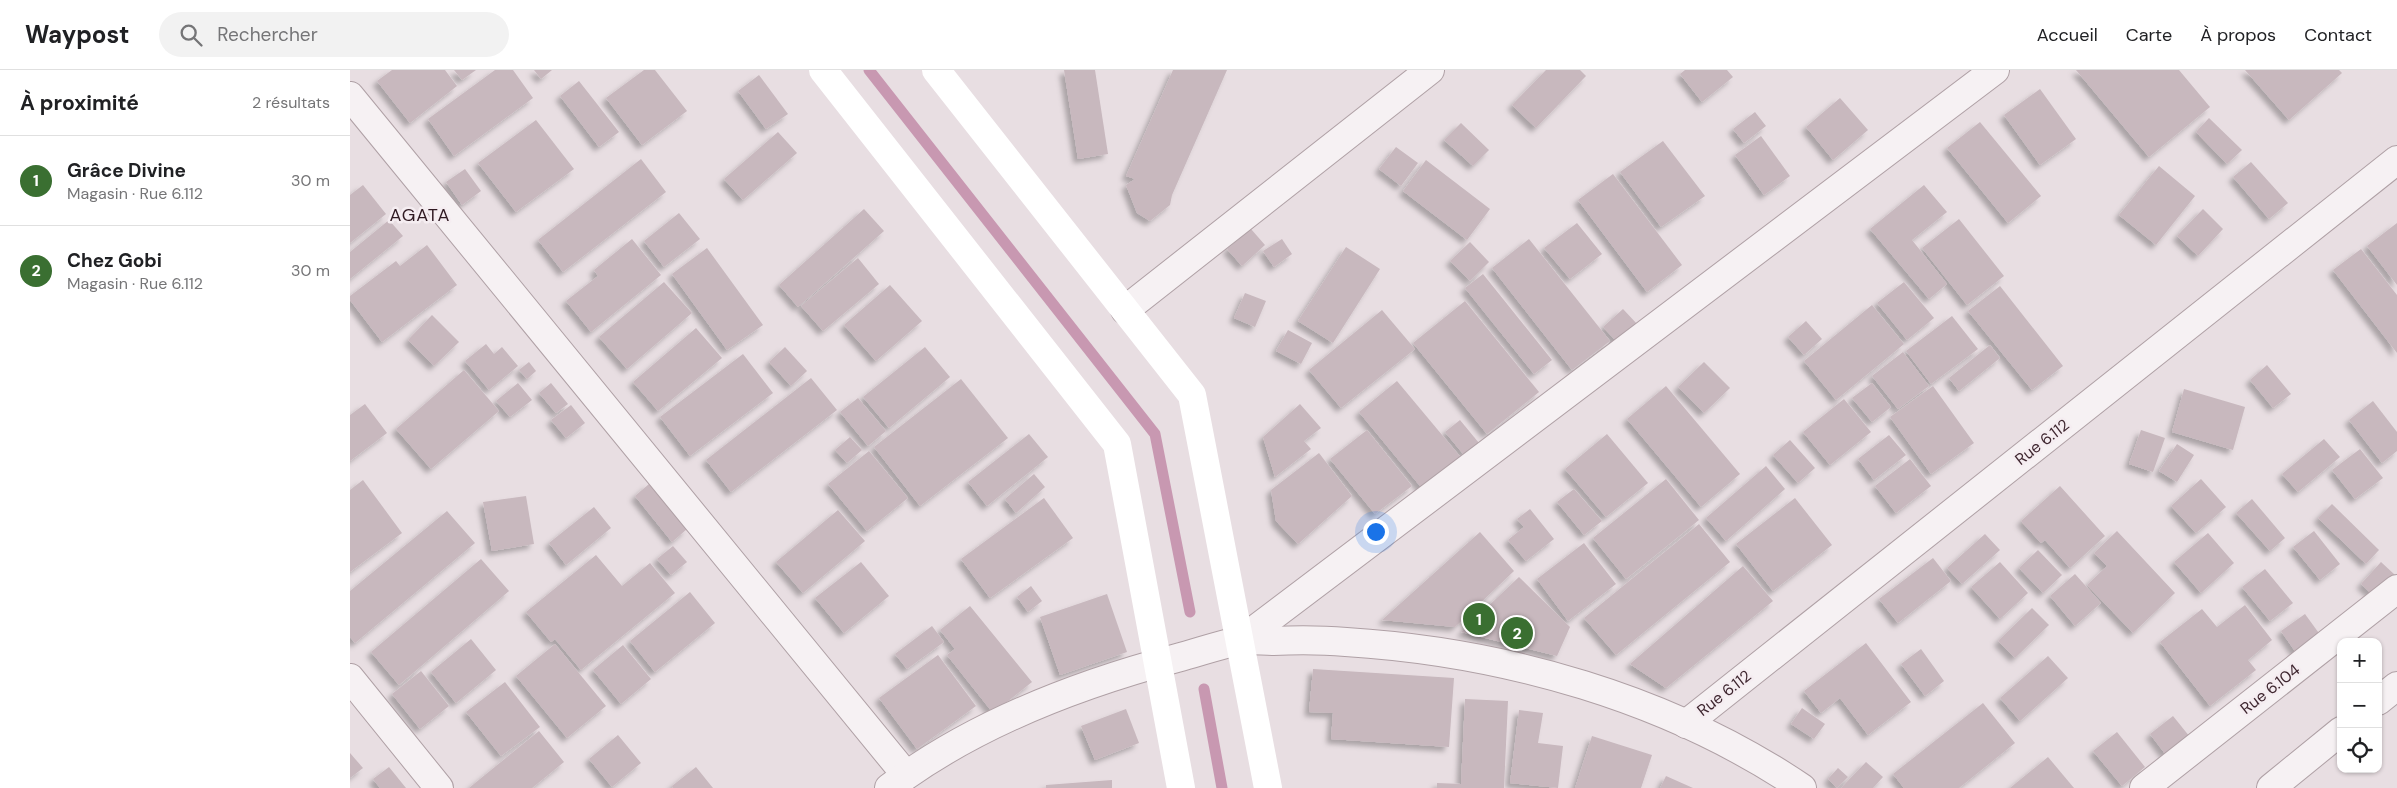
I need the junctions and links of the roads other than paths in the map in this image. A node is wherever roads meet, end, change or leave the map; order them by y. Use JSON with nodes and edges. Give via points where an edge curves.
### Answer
{"nodes":[{"id":1,"x":823,"y":70,"type":"edge"},
{"id":2,"x":936,"y":70,"type":"edge"},
{"id":3,"x":1430,"y":70,"type":"edge"},
{"id":4,"x":1995,"y":70,"type":"edge"},
{"id":5,"x":350,"y":96,"type":"edge"},
{"id":6,"x":2397,"y":160,"type":"edge"},
{"id":7,"x":1125,"y":310,"type":"junction"},
{"id":8,"x":2397,"y":589,"type":"edge"},
{"id":9,"x":1240,"y":641,"type":"junction"},
{"id":10,"x":1158,"y":663,"type":"junction"},
{"id":11,"x":350,"y":678,"type":"edge"},
{"id":12,"x":2397,"y":686,"type":"edge"},
{"id":13,"x":2382,"y":698,"type":"edge"},
{"id":14,"x":1686,"y":724,"type":"junction"},
{"id":15,"x":2337,"y":734,"type":"edge"},
{"id":16,"x":898,"y":782,"type":"edge"},
{"id":17,"x":439,"y":788,"type":"edge"},
{"id":18,"x":1181,"y":788,"type":"edge"},
{"id":19,"x":1268,"y":788,"type":"edge"},
{"id":20,"x":1802,"y":788,"type":"edge"},
{"id":21,"x":2144,"y":788,"type":"edge"},
{"id":22,"x":2271,"y":788,"type":"edge"}],
"edges":[{"from":1,"to":10,"type":"main road","via":[[1117,444]]},
{"from":2,"to":7,"type":"main road"},
{"from":3,"to":7,"type":"street"},
{"from":4,"to":9,"type":"street"},
{"from":5,"to":16,"type":"street"},
{"from":6,"to":14,"type":"street","name":"Rue 6.112"},
{"from":7,"to":9,"type":"main road","via":[[1192,395]]},
{"from":8,"to":21,"type":"street","name":"Rue 6.104"},
{"from":9,"to":10,"type":"street"},
{"from":9,"to":14,"type":"street","via":[[1316,640],[1383,644],[1468,655],[1542,672],[1615,695]]},
{"from":9,"to":19,"type":"main road"},
{"from":10,"to":16,"type":"street","via":[[1028,709],[965,740]]},
{"from":10,"to":18,"type":"main road"},
{"from":11,"to":17,"type":"street"},
{"from":12,"to":13,"type":"street"},
{"from":14,"to":20,"type":"street"},
{"from":15,"to":22,"type":"street"}]}
